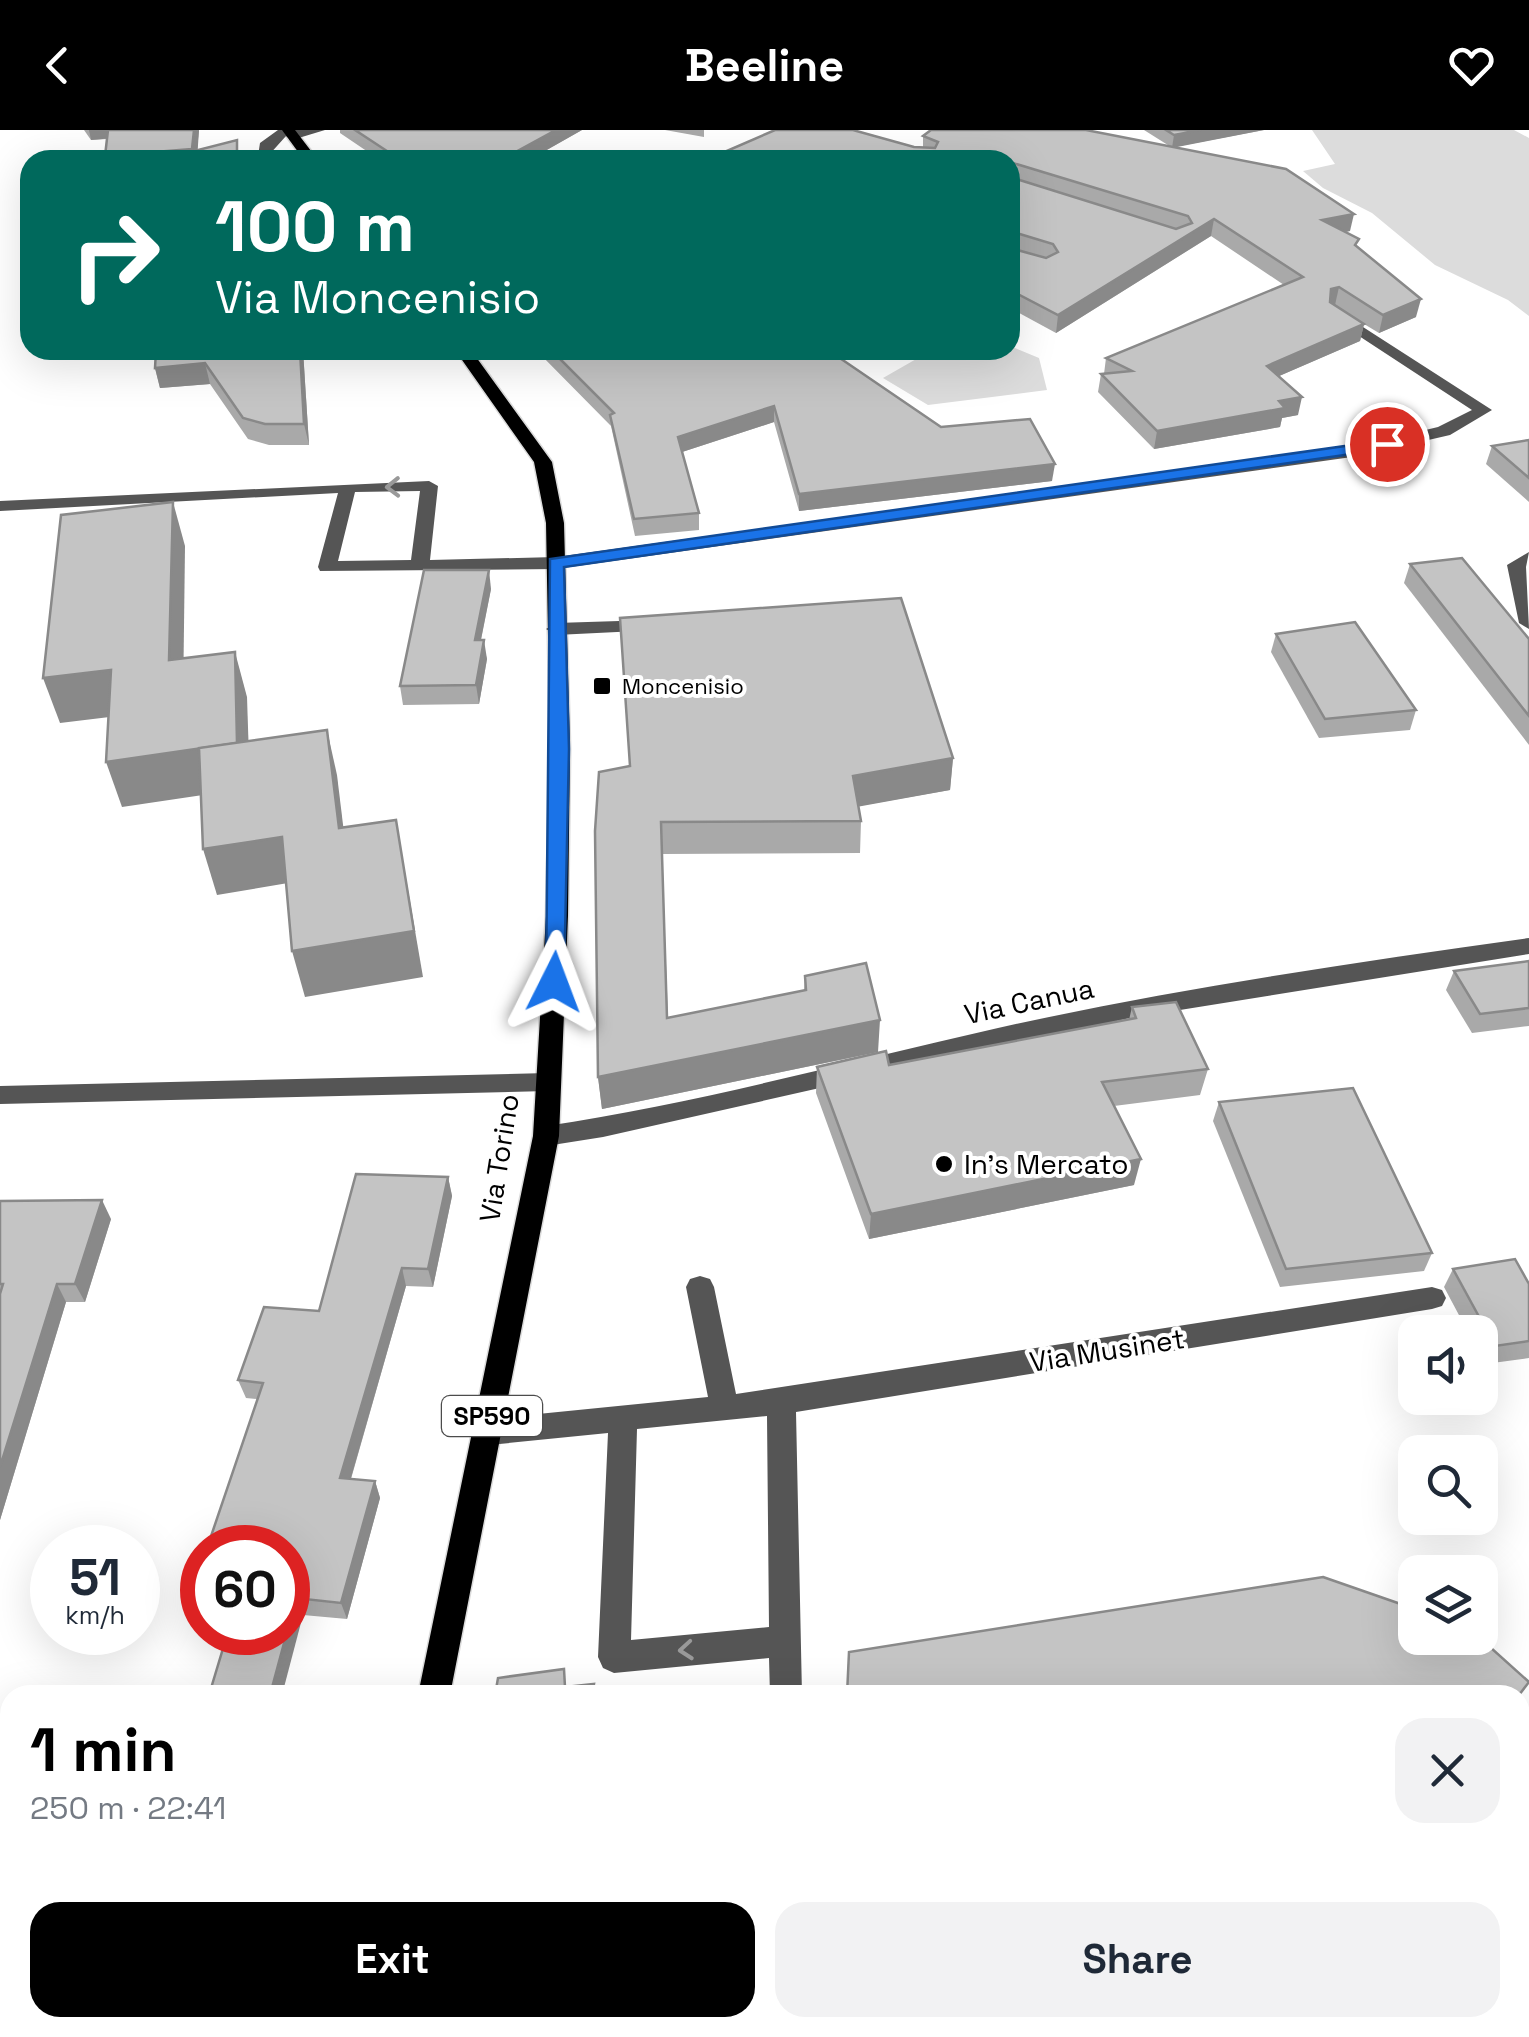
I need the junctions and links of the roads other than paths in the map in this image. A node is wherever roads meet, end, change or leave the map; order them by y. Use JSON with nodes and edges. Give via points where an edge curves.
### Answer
{"nodes":[{"id":1,"x":319,"y":130,"type":"edge"},
{"id":2,"x":288,"y":132,"type":"edge"},
{"id":3,"x":264,"y":150,"type":"edge"},
{"id":4,"x":1333,"y":313,"type":"edge"},
{"id":5,"x":475,"y":360,"type":"edge"},
{"id":6,"x":342,"y":488,"type":"junction"},
{"id":7,"x":0,"y":506,"type":"edge"},
{"id":8,"x":320,"y":520,"type":"dead end"},
{"id":9,"x":1529,"y":556,"type":"edge"},
{"id":10,"x":556,"y":563,"type":"junction"},
{"id":11,"x":420,"y":565,"type":"junction"},
{"id":12,"x":664,"y":619,"type":"edge"},
{"id":13,"x":1529,"y":623,"type":"edge"},
{"id":14,"x":556,"y":628,"type":"junction"},
{"id":15,"x":1529,"y":946,"type":"edge"},
{"id":16,"x":548,"y":1082,"type":"junction"},
{"id":17,"x":0,"y":1095,"type":"edge"},
{"id":18,"x":546,"y":1136,"type":"junction"},
{"id":19,"x":700,"y":1287,"type":"dead end"},
{"id":20,"x":1432,"y":1298,"type":"dead end"},
{"id":21,"x":781,"y":1402,"type":"junction"},
{"id":22,"x":725,"y":1410,"type":"junction"},
{"id":23,"x":623,"y":1421,"type":"junction"},
{"id":24,"x":489,"y":1432,"type":"junction"},
{"id":25,"x":783,"y":1641,"type":"junction"},
{"id":26,"x":436,"y":1685,"type":"edge"},
{"id":27,"x":785,"y":1685,"type":"edge"}],
"edges":[{"from":1,"to":2,"type":"street"},
{"from":2,"to":3,"type":"street"},
{"from":4,"to":10,"type":"street","via":[[1484,410],[1444,430],[1359,451]]},
{"from":5,"to":10,"type":"main road","name":"Via Torino","number":"SP590","via":[[542,462]]},
{"from":6,"to":7,"type":"street"},
{"from":6,"to":8,"type":"street","via":[[328,520]]},
{"from":11,"to":6,"type":"street","one_way":true,"via":[[429,486]]},
{"from":6,"to":11,"type":"street","via":[[327,567]]},
{"from":9,"to":13,"type":"street","via":[[1516,565]]},
{"from":10,"to":11,"type":"street"},
{"from":10,"to":14,"type":"main road","name":"Via Torino","number":"SP590"},
{"from":12,"to":14,"type":"street","via":[[664,626]]},
{"from":14,"to":16,"type":"main road","name":"Via Torino","number":"SP590","via":[[559,823]]},
{"from":15,"to":18,"type":"street","name":"Via Canua","via":[[1255,985],[998,1037],[644,1124]]},
{"from":16,"to":17,"type":"street"},
{"from":16,"to":18,"type":"main road","name":"Via Torino","number":"SP590"},
{"from":18,"to":24,"type":"main road","name":"Via Torino","number":"SP590"},
{"from":19,"to":22,"type":"street"},
{"from":20,"to":21,"type":"street","name":"Via Musinet"},
{"from":21,"to":22,"type":"street","name":"Via Musinet"},
{"from":21,"to":25,"type":"street"},
{"from":22,"to":23,"type":"street","name":"Via Musinet"},
{"from":23,"to":24,"type":"street","name":"Via Musinet"},
{"from":25,"to":23,"type":"street","one_way":true,"via":[[614,1657]]},
{"from":24,"to":26,"type":"main road","name":"Via Torino","number":"SP590"},
{"from":25,"to":27,"type":"street"}]}
